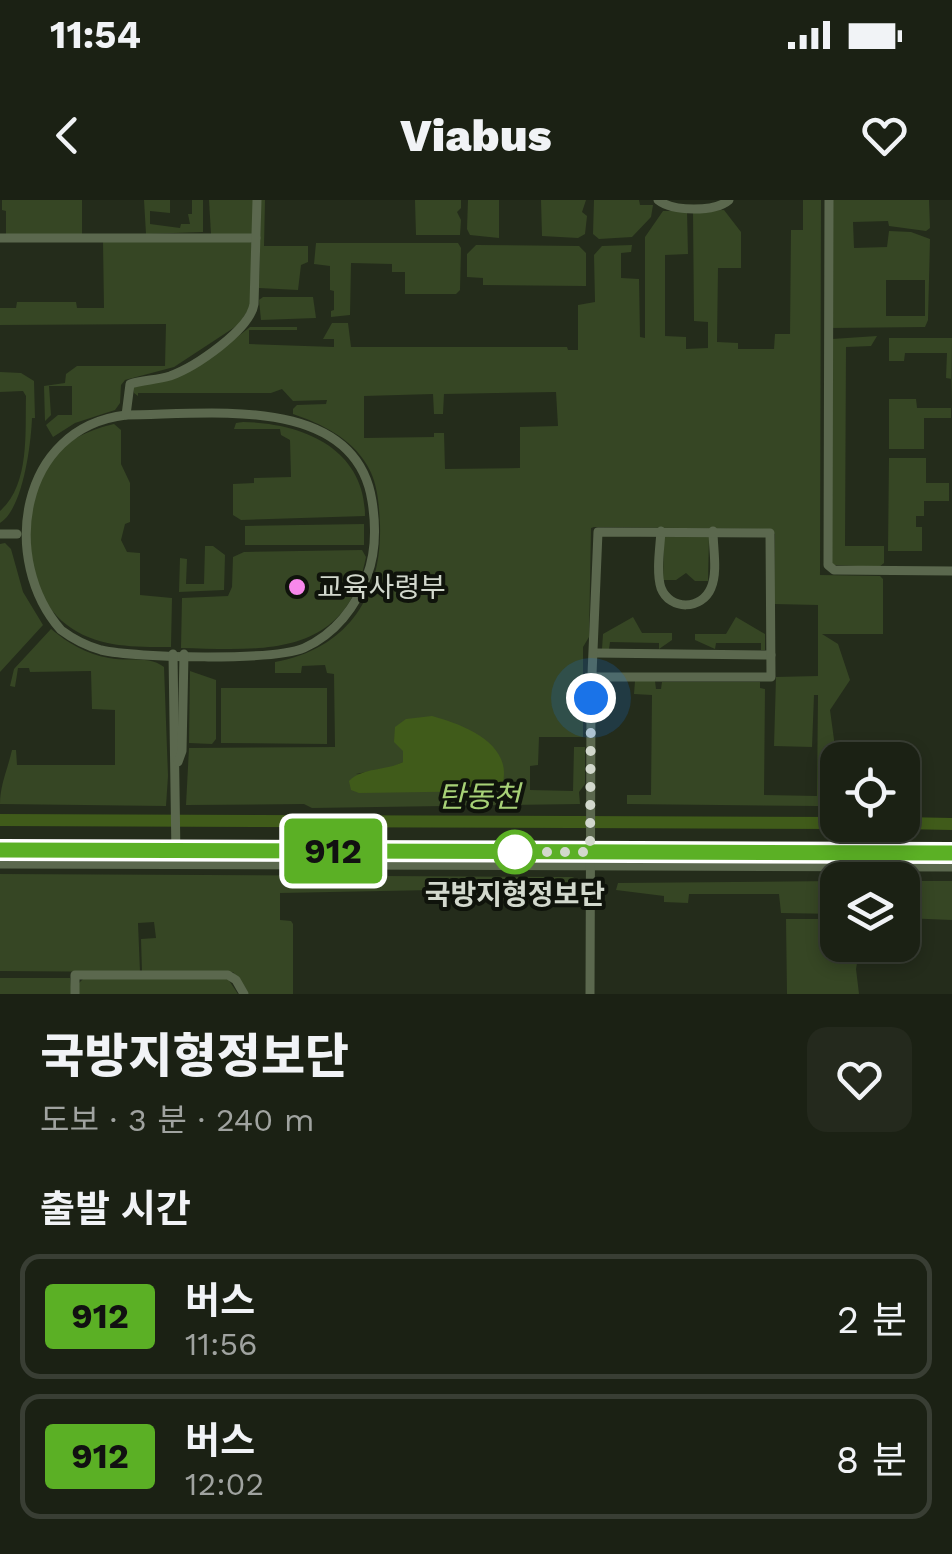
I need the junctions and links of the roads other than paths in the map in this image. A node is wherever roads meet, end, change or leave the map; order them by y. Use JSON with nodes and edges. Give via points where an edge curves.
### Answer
{"nodes":[{"id":1,"x":256,"y":200,"type":"edge"},
{"id":2,"x":658,"y":200,"type":"edge"},
{"id":3,"x":729,"y":200,"type":"edge"},
{"id":4,"x":829,"y":200,"type":"edge"},
{"id":5,"x":0,"y":238,"type":"edge"},
{"id":6,"x":256,"y":238,"type":"junction"},
{"id":7,"x":126,"y":415,"type":"junction"},
{"id":8,"x":661,"y":531,"type":"junction"},
{"id":9,"x":713,"y":531,"type":"junction"},
{"id":10,"x":0,"y":534,"type":"edge"},
{"id":11,"x":16,"y":534,"type":"junction"},
{"id":12,"x":952,"y":570,"type":"edge"},
{"id":13,"x":178,"y":654,"type":"junction"},
{"id":14,"x":595,"y":654,"type":"junction"},
{"id":15,"x":770,"y":655,"type":"junction"},
{"id":16,"x":593,"y":677,"type":"junction"},
{"id":17,"x":176,"y":845,"type":"junction"},
{"id":18,"x":0,"y":850,"type":"edge"},
{"id":19,"x":590,"y":852,"type":"junction"},
{"id":20,"x":952,"y":853,"type":"edge"},
{"id":21,"x":0,"y":864,"type":"edge"},
{"id":22,"x":176,"y":864,"type":"junction"},
{"id":23,"x":590,"y":865,"type":"junction"},
{"id":24,"x":952,"y":867,"type":"edge"},
{"id":25,"x":75,"y":994,"type":"edge"},
{"id":26,"x":244,"y":994,"type":"edge"},
{"id":27,"x":590,"y":994,"type":"edge"}],
"edges":[{"from":1,"to":6,"type":"street"},
{"from":2,"to":3,"type":"street","via":[[714,207]]},
{"from":4,"to":12,"type":"street","via":[[828,566]]},
{"from":5,"to":6,"type":"street"},
{"from":6,"to":7,"type":"street","via":[[250,318],[177,372],[130,384]]},
{"from":7,"to":11,"type":"street","via":[[85,426],[49,450],[23,493]]},
{"from":7,"to":13,"type":"street","via":[[297,421],[342,446],[370,489],[370,569],[352,607],[329,632],[281,655]]},
{"from":8,"to":9,"type":"street"},
{"from":8,"to":9,"type":"street","via":[[660,586],[684,606],[711,588]]},
{"from":8,"to":14,"type":"street","via":[[598,532]]},
{"from":9,"to":15,"type":"street","via":[[772,536]]},
{"from":10,"to":11,"type":"street"},
{"from":11,"to":13,"type":"street","via":[[31,592],[70,636],[100,650]]},
{"from":13,"to":17,"type":"street"},
{"from":14,"to":15,"type":"street"},
{"from":14,"to":16,"type":"street"},
{"from":15,"to":16,"type":"street","via":[[770,678]]},
{"from":16,"to":19,"type":"street"},
{"from":17,"to":18,"type":"street"},
{"from":17,"to":19,"type":"street"},
{"from":17,"to":22,"type":"street"},
{"from":19,"to":20,"type":"street"},
{"from":19,"to":23,"type":"street"},
{"from":21,"to":22,"type":"street"},
{"from":22,"to":23,"type":"street"},
{"from":23,"to":24,"type":"street"},
{"from":23,"to":27,"type":"street"},
{"from":25,"to":26,"type":"street","via":[[75,975],[228,976]]}]}
